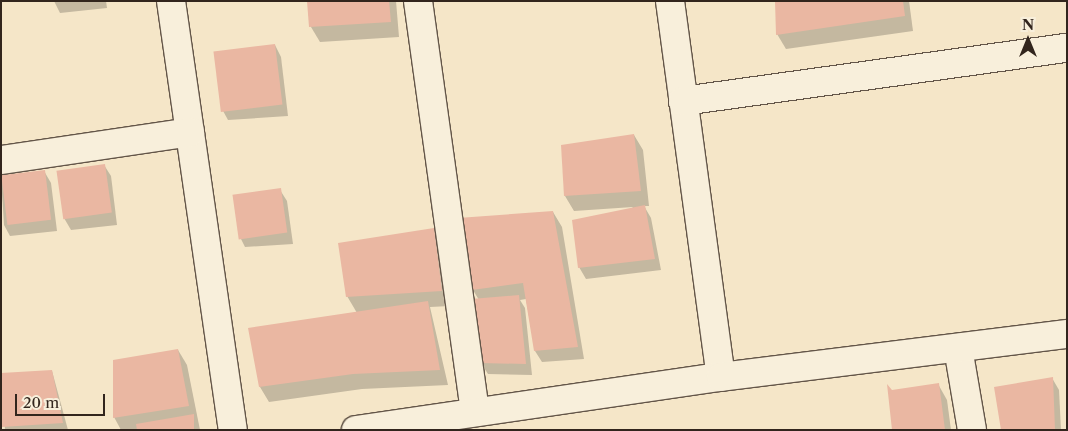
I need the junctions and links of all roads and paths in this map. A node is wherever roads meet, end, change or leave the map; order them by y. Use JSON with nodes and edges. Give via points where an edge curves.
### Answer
{"nodes":[{"id":1,"x":171,"y":1,"type":"edge"},
{"id":2,"x":418,"y":1,"type":"edge"},
{"id":3,"x":670,"y":1,"type":"edge"},
{"id":4,"x":1067,"y":48,"type":"edge"},
{"id":5,"x":683,"y":101,"type":"junction"},
{"id":6,"x":190,"y":132,"type":"junction"},
{"id":7,"x":1,"y":160,"type":"edge"},
{"id":8,"x":1067,"y":334,"type":"edge"},
{"id":9,"x":958,"y":348,"type":"junction"},
{"id":10,"x":721,"y":376,"type":"junction"},
{"id":11,"x":475,"y":412,"type":"junction"},
{"id":12,"x":233,"y":430,"type":"edge"},
{"id":13,"x":356,"y":430,"type":"edge"},
{"id":14,"x":972,"y":430,"type":"edge"}],
"edges":[{"from":1,"to":6,"type":"street"},
{"from":2,"to":11,"type":"street"},
{"from":3,"to":5,"type":"street"},
{"from":4,"to":5,"type":"street"},
{"from":5,"to":10,"type":"street"},
{"from":6,"to":7,"type":"street"},
{"from":6,"to":12,"type":"street"},
{"from":8,"to":9,"type":"street"},
{"from":9,"to":10,"type":"street"},
{"from":9,"to":14,"type":"street"},
{"from":10,"to":11,"type":"street"},
{"from":11,"to":13,"type":"street"}]}
